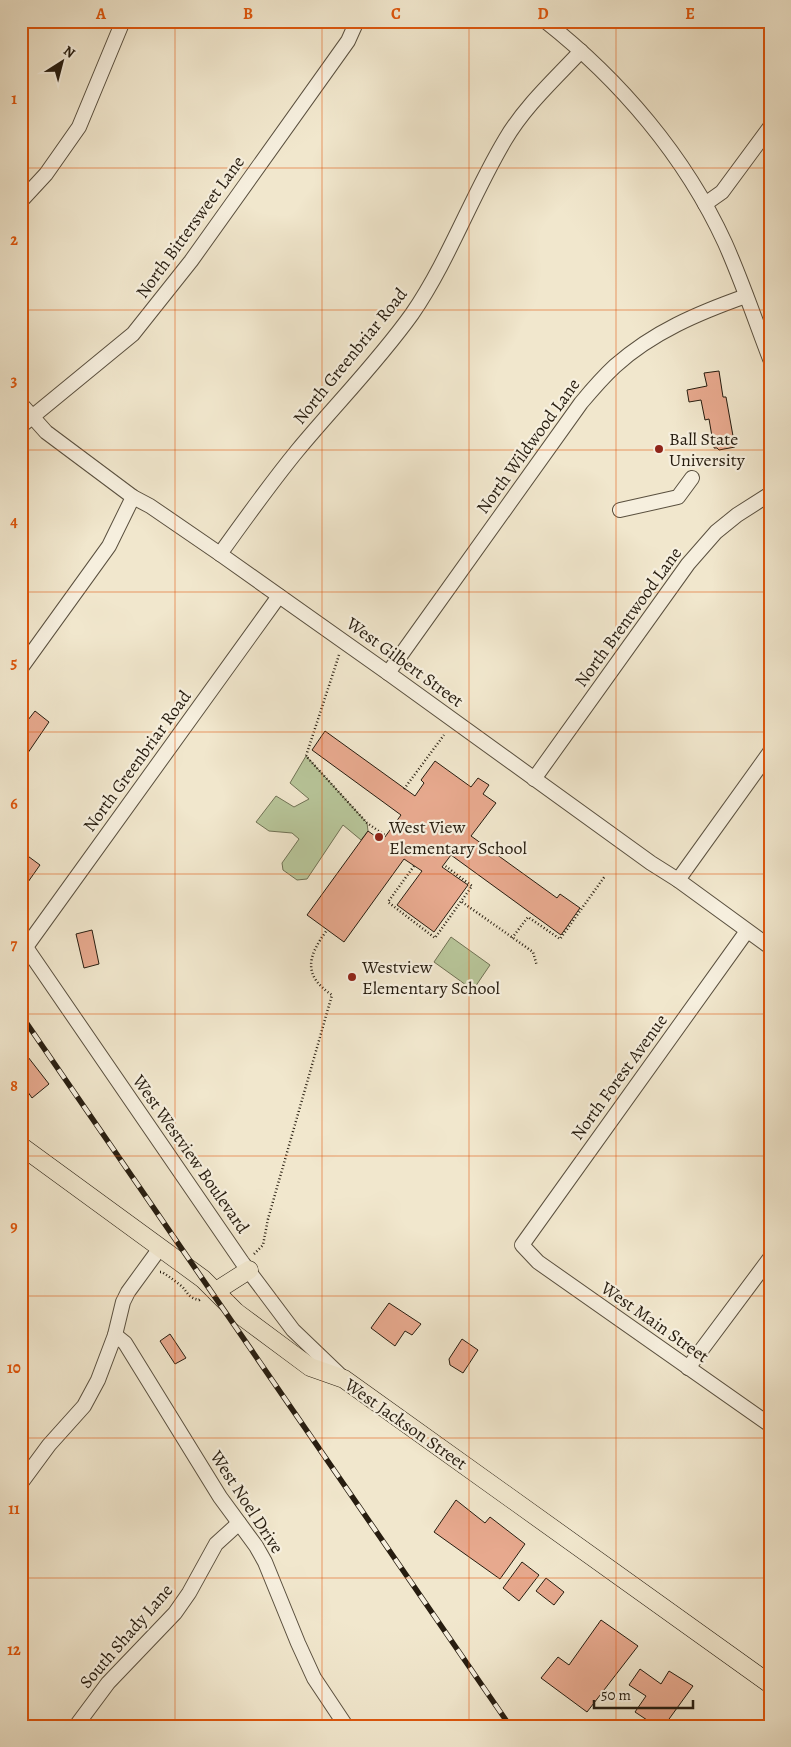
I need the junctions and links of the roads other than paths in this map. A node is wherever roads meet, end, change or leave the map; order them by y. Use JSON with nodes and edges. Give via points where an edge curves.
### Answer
{"nodes":[{"id":1,"x":123,"y":21,"type":"edge"},
{"id":2,"x":358,"y":21,"type":"edge"},
{"id":3,"x":545,"y":21,"type":"edge"},
{"id":4,"x":580,"y":51,"type":"junction"},
{"id":5,"x":770,"y":126,"type":"edge"},
{"id":6,"x":21,"y":201,"type":"edge"},
{"id":7,"x":705,"y":204,"type":"junction"},
{"id":8,"x":746,"y":296,"type":"junction"},
{"id":9,"x":770,"y":359,"type":"edge"},
{"id":10,"x":21,"y":404,"type":"edge"},
{"id":11,"x":26,"y":422,"type":"edge"},
{"id":12,"x":692,"y":478,"type":"dead end"},
{"id":13,"x":770,"y":494,"type":"edge"},
{"id":14,"x":133,"y":497,"type":"junction"},
{"id":15,"x":620,"y":510,"type":"dead end"},
{"id":16,"x":220,"y":554,"type":"junction"},
{"id":17,"x":279,"y":596,"type":"junction"},
{"id":18,"x":21,"y":668,"type":"edge"},
{"id":19,"x":388,"y":673,"type":"junction"},
{"id":20,"x":770,"y":752,"type":"edge"},
{"id":21,"x":534,"y":779,"type":"junction"},
{"id":22,"x":678,"y":880,"type":"junction"},
{"id":23,"x":747,"y":931,"type":"junction"},
{"id":24,"x":24,"y":944,"type":"edge"},
{"id":25,"x":770,"y":947,"type":"edge"},
{"id":26,"x":21,"y":1146,"type":"edge"},
{"id":27,"x":522,"y":1245,"type":"joint"},
{"id":28,"x":160,"y":1248,"type":"junction"},
{"id":29,"x":770,"y":1258,"type":"edge"},
{"id":30,"x":252,"y":1262,"type":"junction"},
{"id":31,"x":211,"y":1292,"type":"junction"},
{"id":32,"x":115,"y":1336,"type":"junction"},
{"id":33,"x":688,"y":1368,"type":"junction"},
{"id":34,"x":344,"y":1379,"type":"junction"},
{"id":35,"x":770,"y":1425,"type":"edge"},
{"id":36,"x":21,"y":1483,"type":"edge"},
{"id":37,"x":239,"y":1523,"type":"junction"},
{"id":38,"x":770,"y":1684,"type":"edge"},
{"id":39,"x":340,"y":1724,"type":"edge"},
{"id":40,"x":76,"y":1726,"type":"edge"}],
"edges":[{"from":1,"to":6,"type":"street","via":[[79,127],[46,174]]},
{"from":2,"to":11,"type":"street","name":"North Bittersweet Lane","via":[[348,41],[191,261],[133,334]]},
{"from":3,"to":4,"type":"street"},
{"from":4,"to":7,"type":"street","via":[[635,106],[676,158]]},
{"from":4,"to":16,"type":"street","name":"North Greenbriar Road","via":[[538,95],[505,140],[457,235],[411,314],[366,373],[298,450]]},
{"from":5,"to":7,"type":"street","via":[[722,192]]},
{"from":7,"to":8,"type":"street"},
{"from":8,"to":9,"type":"street"},
{"from":8,"to":19,"type":"street","name":"North Wildwood Lane","via":[[660,333],[602,379],[580,403]]},
{"from":10,"to":11,"type":"street","name":"West Gilbert Street"},
{"from":11,"to":14,"type":"street","name":"West Gilbert Street","via":[[46,432]]},
{"from":12,"to":15,"type":"street","via":[[678,497]]},
{"from":13,"to":21,"type":"street","name":"North Brentwood Lane","via":[[716,532],[693,557]]},
{"from":14,"to":16,"type":"street","name":"West Gilbert Street"},
{"from":14,"to":18,"type":"street","via":[[109,546]]},
{"from":16,"to":17,"type":"street","name":"West Gilbert Street"},
{"from":17,"to":19,"type":"street","name":"West Gilbert Street"},
{"from":17,"to":24,"type":"street","name":"North Greenbriar Road"},
{"from":19,"to":21,"type":"street","name":"West Gilbert Street"},
{"from":20,"to":22,"type":"street"},
{"from":21,"to":22,"type":"street","name":"West Gilbert Street"},
{"from":22,"to":23,"type":"street","name":"West Gilbert Street"},
{"from":23,"to":25,"type":"street","name":"West Gilbert Street"},
{"from":23,"to":27,"type":"street","name":"North Forest Avenue"},
{"from":24,"to":30,"type":"street","name":"West Westview Boulevard"},
{"from":26,"to":28,"type":"main road","name":"West Jackson Street"},
{"from":27,"to":33,"type":"street","name":"West Main Street","via":[[538,1262]]},
{"from":28,"to":31,"type":"main road","name":"West Jackson Street","via":[[203,1278]]},
{"from":28,"to":32,"type":"street","via":[[128,1292]]},
{"from":29,"to":33,"type":"street"},
{"from":30,"to":31,"type":"main road"},
{"from":30,"to":34,"type":"street","name":"West Westview Boulevard","via":[[297,1336]]},
{"from":31,"to":34,"type":"main road","name":"West Jackson Street","via":[[310,1367]]},
{"from":32,"to":36,"type":"street","via":[[84,1406],[48,1445]]},
{"from":32,"to":37,"type":"street","name":"West Noel Drive","via":[[125,1343]]},
{"from":33,"to":35,"type":"street","name":"West Main Street"},
{"from":34,"to":38,"type":"main road","name":"West Jackson Street"},
{"from":37,"to":39,"type":"street","name":"West Noel Drive","via":[[266,1562],[298,1643]]},
{"from":37,"to":40,"type":"street","name":"South Shady Lane","via":[[216,1544],[190,1593],[175,1613],[108,1683]]}]}
